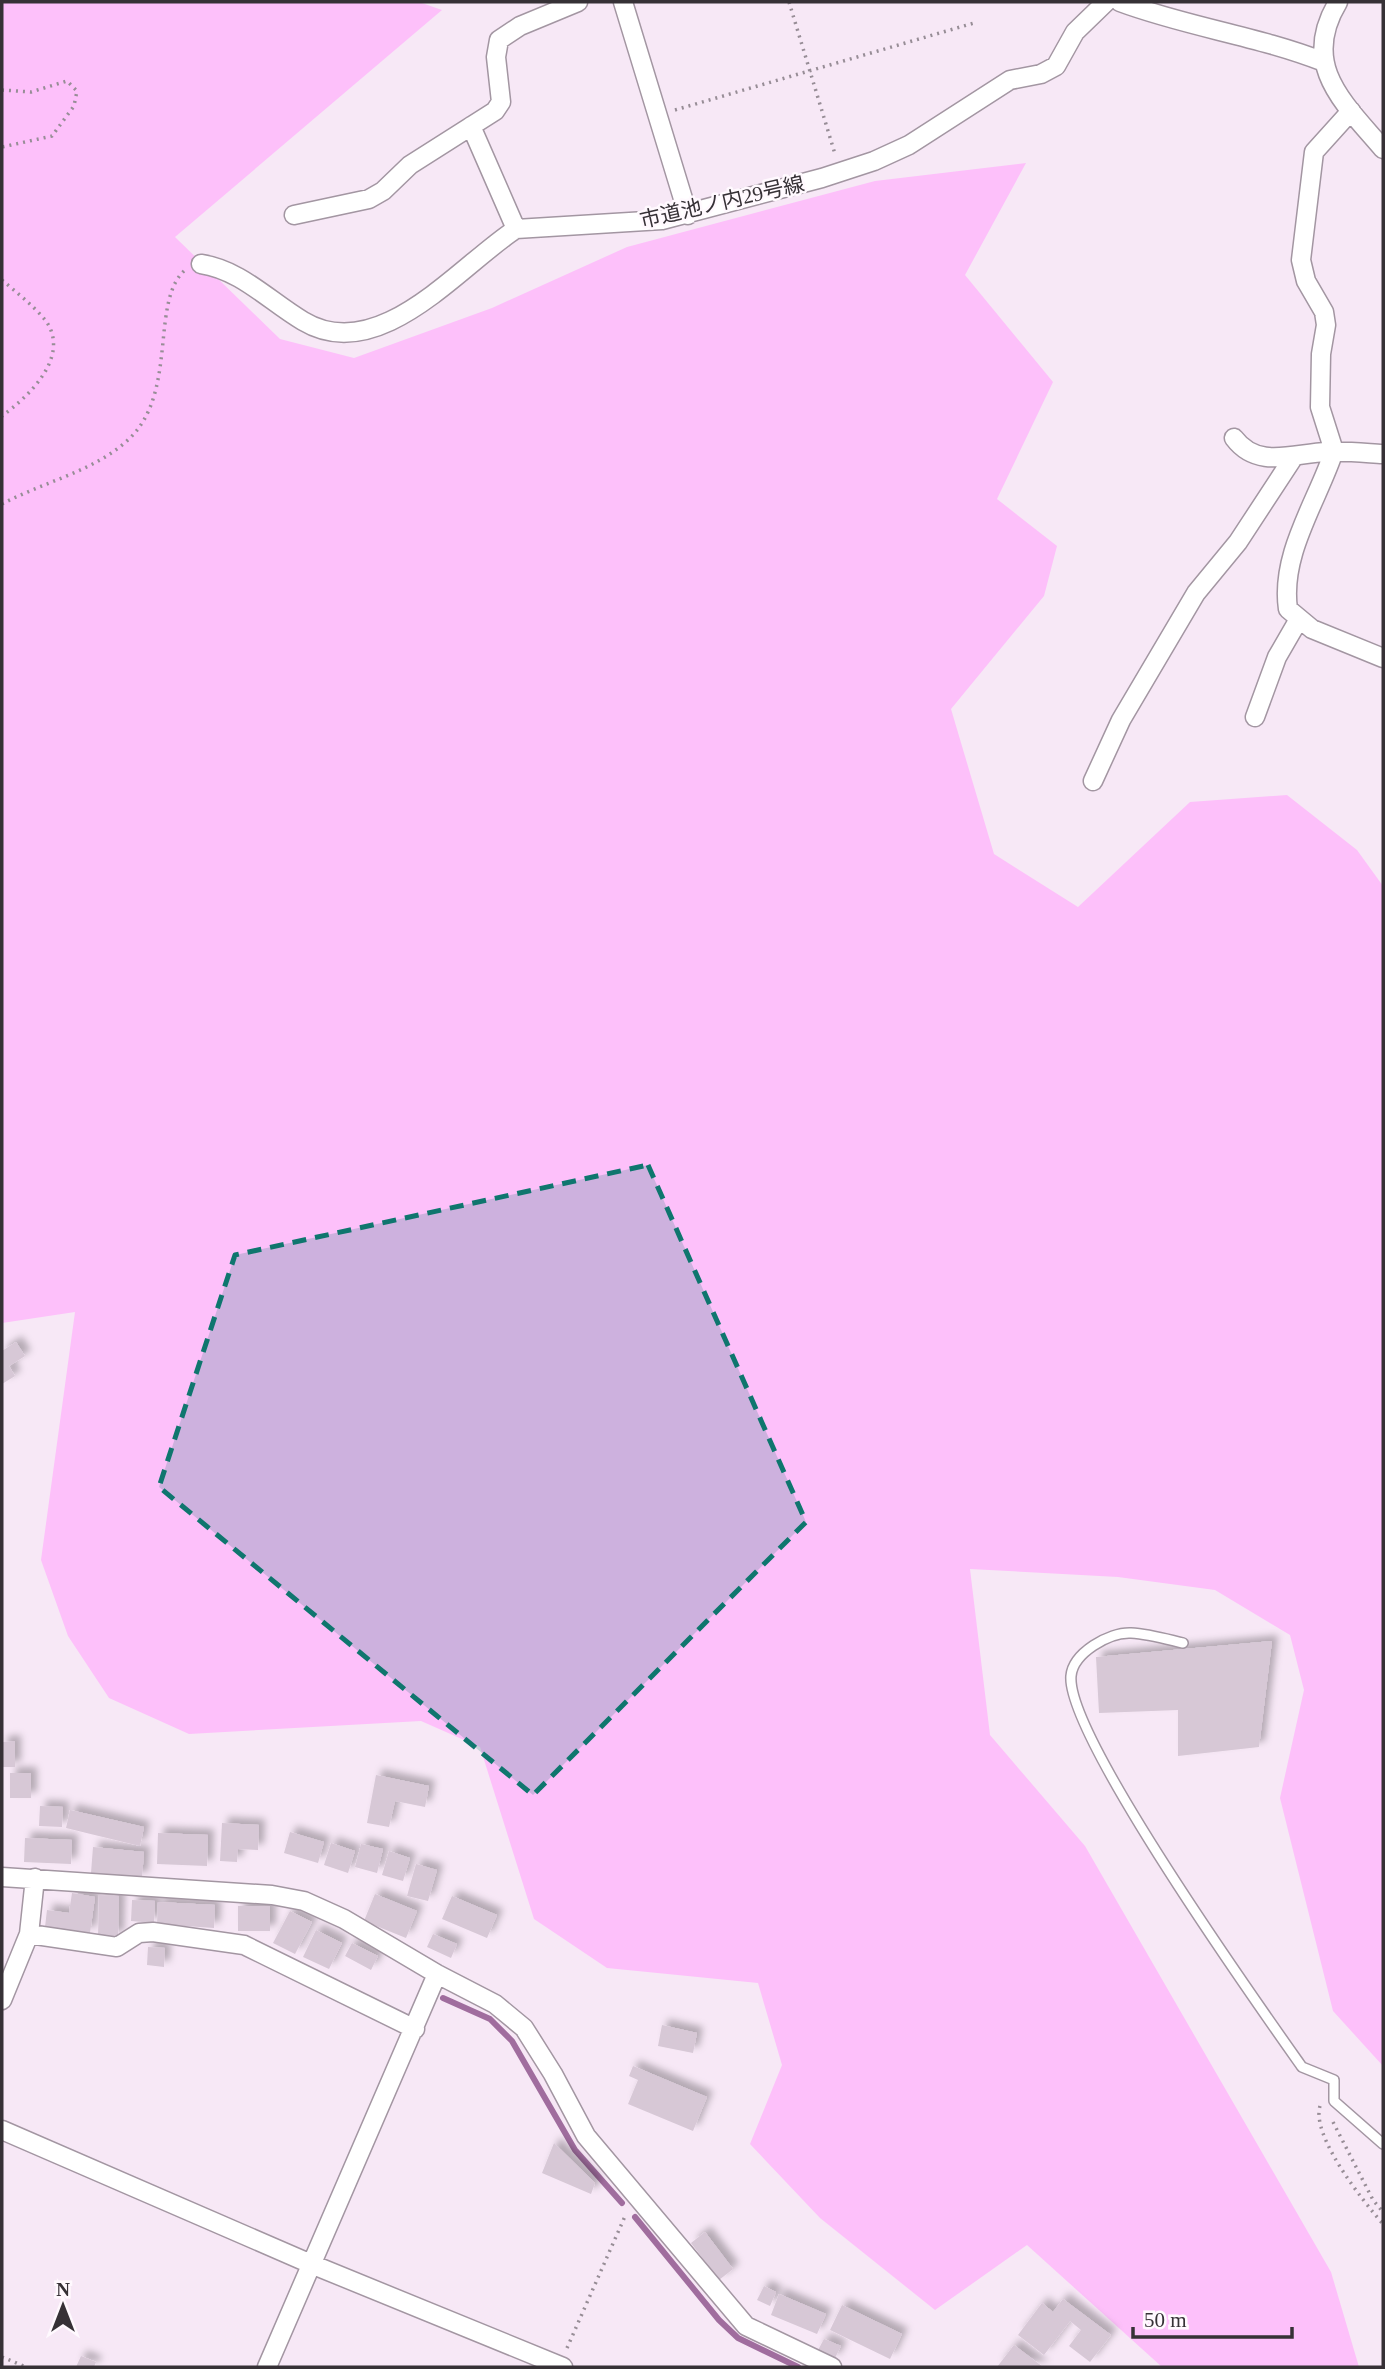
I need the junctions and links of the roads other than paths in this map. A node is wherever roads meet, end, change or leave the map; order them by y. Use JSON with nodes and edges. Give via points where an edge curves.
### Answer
{"nodes":[{"id":1,"x":578,"y":2,"type":"edge"},
{"id":2,"x":623,"y":2,"type":"edge"},
{"id":3,"x":1106,"y":2,"type":"edge"},
{"id":4,"x":1120,"y":2,"type":"edge"},
{"id":5,"x":1338,"y":2,"type":"edge"},
{"id":6,"x":1324,"y":62,"type":"junction"},
{"id":7,"x":1351,"y":111,"type":"junction"},
{"id":8,"x":471,"y":126,"type":"junction"},
{"id":9,"x":1383,"y":149,"type":"edge"},
{"id":10,"x":294,"y":215,"type":"dead end"},
{"id":11,"x":688,"y":215,"type":"junction"},
{"id":12,"x":516,"y":229,"type":"junction"},
{"id":13,"x":201,"y":264,"type":"road end"},
{"id":14,"x":1234,"y":438,"type":"dead end"},
{"id":15,"x":1334,"y":451,"type":"junction"},
{"id":16,"x":1383,"y":454,"type":"edge"},
{"id":17,"x":1293,"y":458,"type":"junction"},
{"id":18,"x":1299,"y":619,"type":"junction"},
{"id":19,"x":1383,"y":658,"type":"edge"},
{"id":20,"x":1255,"y":717,"type":"dead end"},
{"id":21,"x":1093,"y":782,"type":"dead end"},
{"id":22,"x":1183,"y":1643,"type":"dead end"},
{"id":23,"x":2,"y":1877,"type":"edge"},
{"id":24,"x":35,"y":1878,"type":"junction"},
{"id":25,"x":29,"y":1934,"type":"junction"},
{"id":26,"x":437,"y":1974,"type":"junction"},
{"id":27,"x":2,"y":2000,"type":"edge"},
{"id":28,"x":415,"y":2029,"type":"junction"},
{"id":29,"x":2,"y":2130,"type":"edge"},
{"id":30,"x":1383,"y":2144,"type":"edge"},
{"id":31,"x":311,"y":2264,"type":"junction"},
{"id":32,"x":561,"y":2366,"type":"edge"},
{"id":33,"x":267,"y":2367,"type":"edge"},
{"id":34,"x":832,"y":2367,"type":"edge"}],
"edges":[{"from":1,"to":8,"type":"street","via":[[499,40],[495,47],[500,106]]},
{"from":2,"to":11,"type":"street"},
{"from":3,"to":11,"type":"street","name":"市道池ノ内29号線","via":[[1075,32],[1056,66],[1010,80],[909,145],[841,172]]},
{"from":4,"to":6,"type":"street","via":[[1262,40]]},
{"from":5,"to":6,"type":"street","via":[[1321,39]]},
{"from":6,"to":7,"type":"street","via":[[1338,95]]},
{"from":7,"to":9,"type":"street"},
{"from":7,"to":15,"type":"street","via":[[1314,152],[1301,260],[1306,281],[1324,312],[1321,407]]},
{"from":8,"to":10,"type":"street","via":[[410,165],[369,199]]},
{"from":8,"to":12,"type":"street"},
{"from":11,"to":12,"type":"street","name":"市道池ノ内29号線","via":[[642,223]]},
{"from":12,"to":13,"type":"street","name":"市道池ノ内29号線","via":[[424,304],[358,331],[341,332],[306,323],[242,279]]},
{"from":14,"to":17,"type":"street","via":[[1252,456]]},
{"from":15,"to":16,"type":"street"},
{"from":15,"to":17,"type":"street"},
{"from":15,"to":18,"type":"street","via":[[1287,578],[1289,609]]},
{"from":17,"to":21,"type":"street","via":[[1238,541],[1196,593],[1121,720]]},
{"from":18,"to":19,"type":"street","via":[[1333,639]]},
{"from":18,"to":20,"type":"street","via":[[1277,657]]},
{"from":22,"to":30,"type":"lane","via":[[1128,1632],[1084,1652],[1075,1661],[1071,1677],[1072,1693],[1087,1732],[1132,1811],[1302,2067],[1334,2080],[1334,2101]]},
{"from":23,"to":24,"type":"street"},
{"from":24,"to":25,"type":"street"},
{"from":24,"to":26,"type":"street","via":[[304,1901]]},
{"from":25,"to":27,"type":"street"},
{"from":25,"to":28,"type":"street","via":[[117,1947],[139,1933],[153,1932],[244,1945]]},
{"from":26,"to":28,"type":"street"},
{"from":26,"to":34,"type":"street","via":[[495,2004],[524,2028],[586,2136],[746,2326]]},
{"from":28,"to":31,"type":"street"},
{"from":29,"to":31,"type":"street"},
{"from":31,"to":32,"type":"street"},
{"from":31,"to":33,"type":"street"}]}
